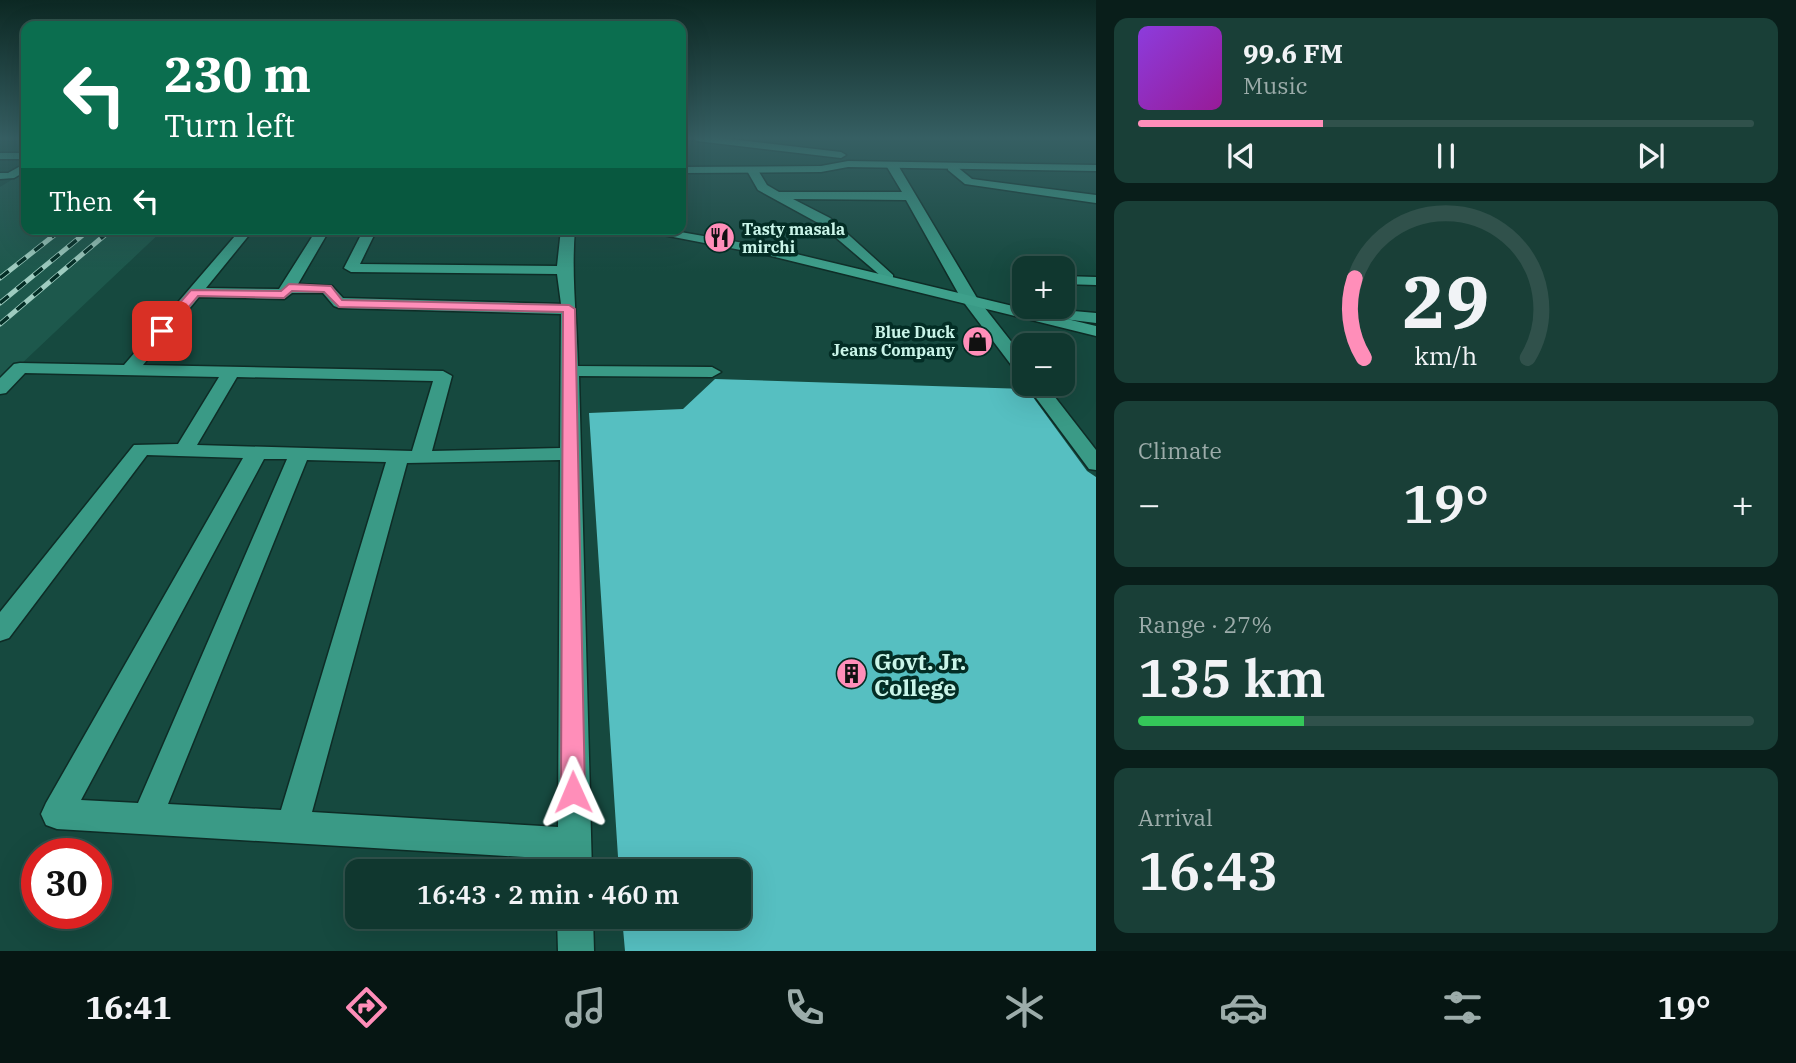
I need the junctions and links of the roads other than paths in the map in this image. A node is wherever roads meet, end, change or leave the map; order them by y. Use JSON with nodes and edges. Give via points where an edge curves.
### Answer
{"nodes":[{"id":1,"x":759,"y":182,"type":"edge"},
{"id":2,"x":902,"y":182,"type":"edge"},
{"id":3,"x":972,"y":182,"type":"edge"},
{"id":4,"x":1040,"y":190,"type":"junction"},
{"id":5,"x":778,"y":195,"type":"junction"},
{"id":6,"x":910,"y":196,"type":"junction"},
{"id":7,"x":1096,"y":199,"type":"edge"},
{"id":8,"x":1096,"y":212,"type":"edge"},
{"id":9,"x":243,"y":235,"type":"edge"},
{"id":10,"x":320,"y":235,"type":"edge"},
{"id":11,"x":368,"y":235,"type":"edge"},
{"id":12,"x":567,"y":235,"type":"edge"},
{"id":13,"x":673,"y":235,"type":"edge"},
{"id":14,"x":564,"y":270,"type":"junction"},
{"id":15,"x":888,"y":278,"type":"junction"},
{"id":16,"x":1075,"y":280,"type":"edge"},
{"id":17,"x":1096,"y":281,"type":"edge"},
{"id":18,"x":289,"y":288,"type":"junction"},
{"id":19,"x":195,"y":292,"type":"junction"},
{"id":20,"x":970,"y":300,"type":"junction"},
{"id":21,"x":1012,"y":307,"type":"edge"},
{"id":22,"x":569,"y":309,"type":"junction"},
{"id":23,"x":1075,"y":316,"type":"edge"},
{"id":24,"x":1096,"y":318,"type":"edge"},
{"id":25,"x":1071,"y":319,"type":"edge"},
{"id":26,"x":1096,"y":331,"type":"edge"},
{"id":27,"x":1012,"y":354,"type":"edge"},
{"id":28,"x":129,"y":370,"type":"junction"},
{"id":29,"x":232,"y":371,"type":"junction"},
{"id":30,"x":569,"y":371,"type":"junction"},
{"id":31,"x":712,"y":372,"type":"dead end"},
{"id":32,"x":0,"y":389,"type":"edge"},
{"id":33,"x":1044,"y":396,"type":"edge"},
{"id":34,"x":184,"y":450,"type":"junction"},
{"id":35,"x":257,"y":452,"type":"junction"},
{"id":36,"x":300,"y":453,"type":"junction"},
{"id":37,"x":569,"y":454,"type":"junction"},
{"id":38,"x":409,"y":457,"type":"junction"},
{"id":39,"x":1096,"y":464,"type":"edge"},
{"id":40,"x":0,"y":631,"type":"edge"},
{"id":41,"x":147,"y":818,"type":"junction"},
{"id":42,"x":292,"y":826,"type":"junction"},
{"id":43,"x":574,"y":858,"type":"edge"},
{"id":44,"x":575,"y":929,"type":"edge"},
{"id":45,"x":576,"y":951,"type":"edge"}],
"edges":[{"from":1,"to":5,"type":"street"},
{"from":2,"to":6,"type":"street"},
{"from":3,"to":4,"type":"street"},
{"from":4,"to":7,"type":"street"},
{"from":4,"to":8,"type":"street","via":[[1058,203]]},
{"from":5,"to":6,"type":"street"},
{"from":5,"to":15,"type":"street","via":[[825,221]]},
{"from":6,"to":20,"type":"street"},
{"from":9,"to":19,"type":"street"},
{"from":10,"to":18,"type":"street"},
{"from":11,"to":14,"type":"street","via":[[351,268]]},
{"from":12,"to":14,"type":"street"},
{"from":13,"to":15,"type":"street"},
{"from":14,"to":22,"type":"street"},
{"from":15,"to":20,"type":"street"},
{"from":16,"to":17,"type":"street"},
{"from":18,"to":19,"type":"street","via":[[284,294]]},
{"from":18,"to":22,"type":"street","via":[[327,289],[339,303]]},
{"from":19,"to":28,"type":"street"},
{"from":20,"to":21,"type":"street"},
{"from":20,"to":27,"type":"street"},
{"from":22,"to":30,"type":"street"},
{"from":23,"to":24,"type":"street"},
{"from":25,"to":26,"type":"street"},
{"from":28,"to":29,"type":"street"},
{"from":28,"to":32,"type":"street","via":[[20,368]]},
{"from":29,"to":34,"type":"street"},
{"from":29,"to":38,"type":"street","via":[[443,376]]},
{"from":30,"to":31,"type":"street"},
{"from":30,"to":37,"type":"street"},
{"from":33,"to":39,"type":"street"},
{"from":34,"to":35,"type":"street"},
{"from":34,"to":40,"type":"street","via":[[141,449]]},
{"from":35,"to":36,"type":"street"},
{"from":35,"to":41,"type":"street","via":[[57,814]]},
{"from":36,"to":38,"type":"street"},
{"from":36,"to":41,"type":"street"},
{"from":37,"to":38,"type":"street"},
{"from":37,"to":43,"type":"street"},
{"from":38,"to":42,"type":"street"},
{"from":41,"to":42,"type":"street"},
{"from":42,"to":43,"type":"street"},
{"from":44,"to":45,"type":"street"}]}
